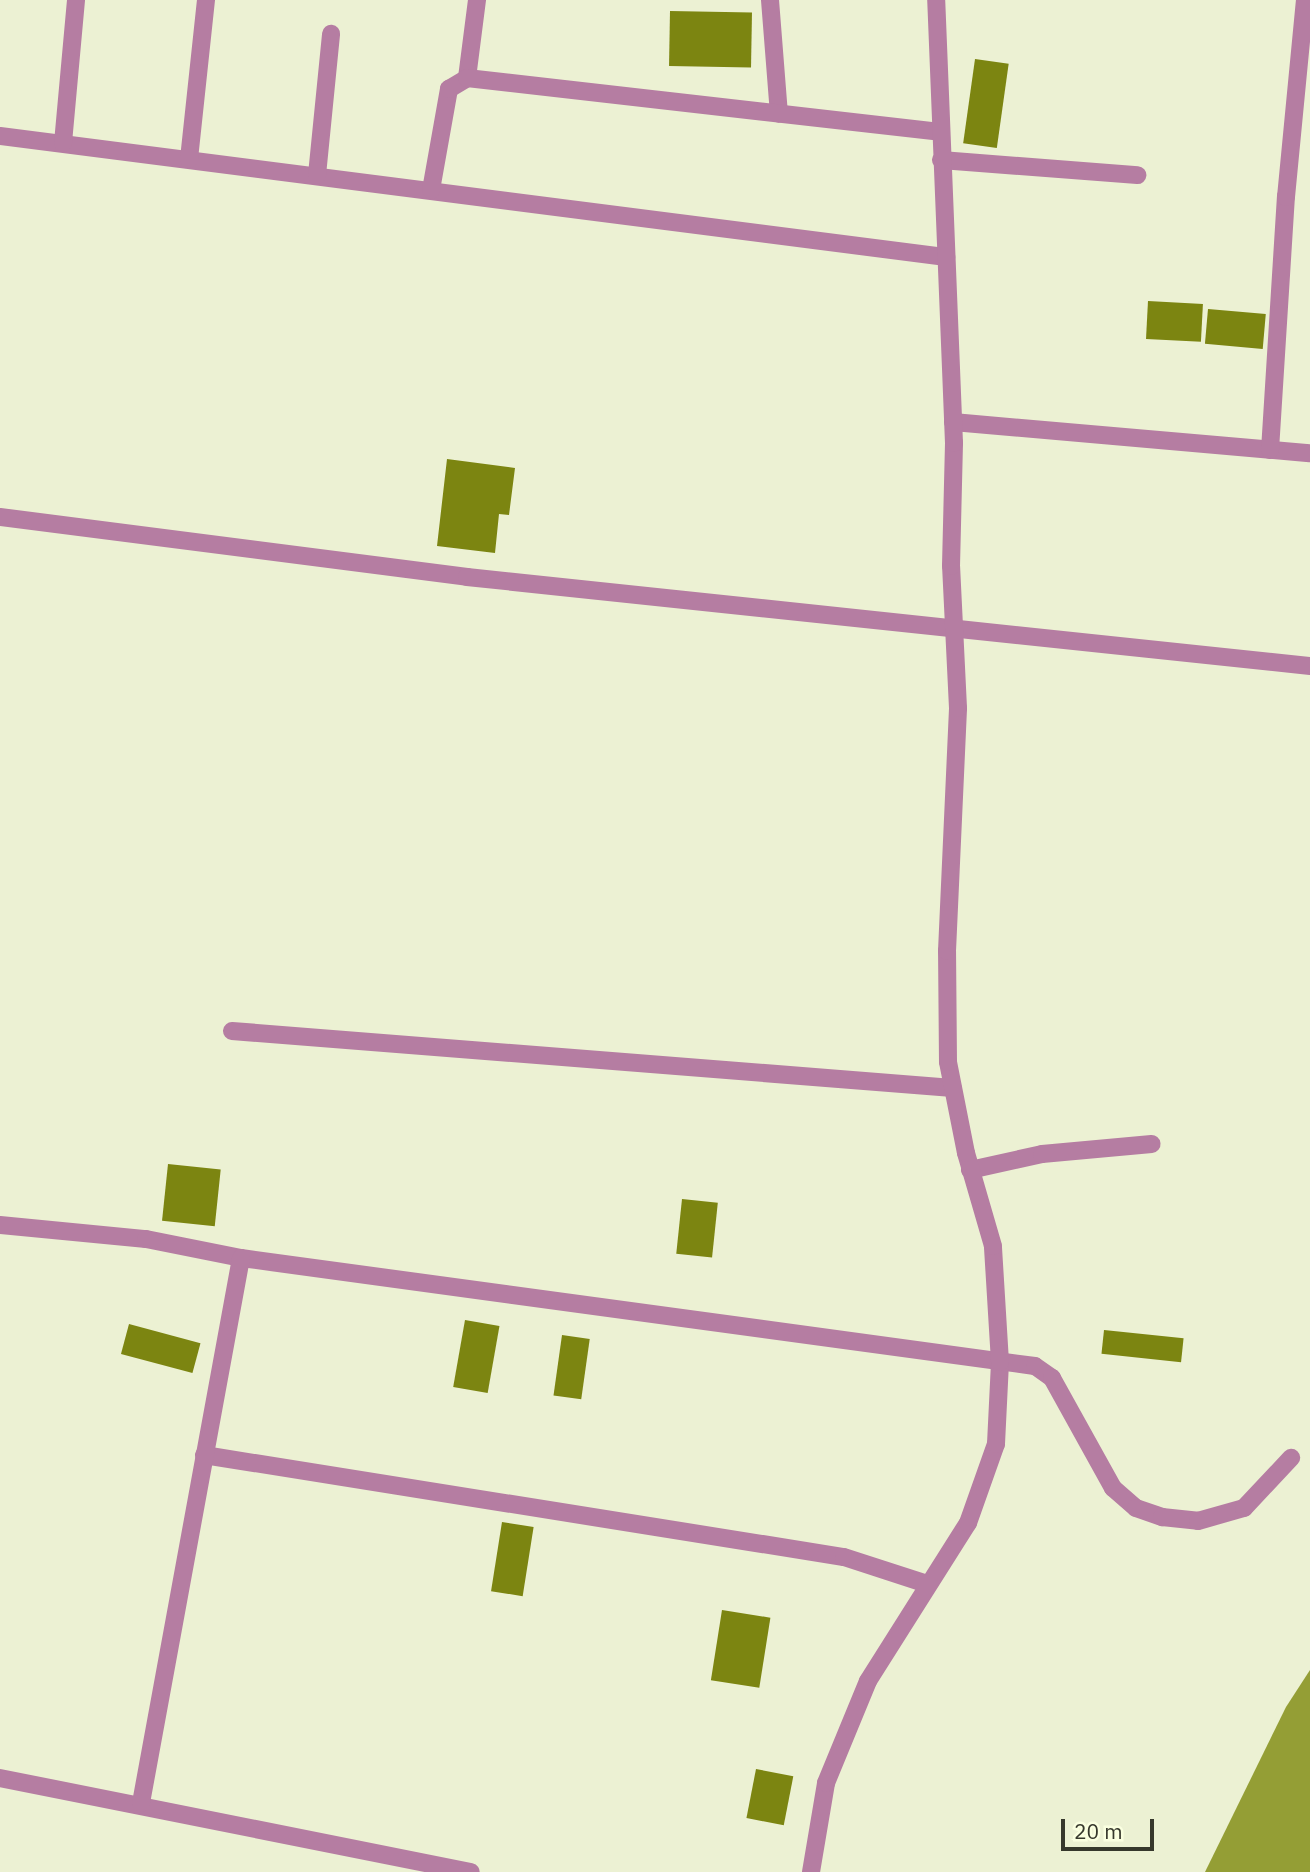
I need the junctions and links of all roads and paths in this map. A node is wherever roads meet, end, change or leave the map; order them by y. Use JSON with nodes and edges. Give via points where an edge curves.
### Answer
{"nodes":[{"id":1,"x":76,"y":0,"type":"edge"},
{"id":2,"x":206,"y":0,"type":"edge"},
{"id":3,"x":477,"y":0,"type":"edge"},
{"id":4,"x":770,"y":0,"type":"edge"},
{"id":5,"x":936,"y":0,"type":"edge"},
{"id":6,"x":1305,"y":0,"type":"edge"},
{"id":7,"x":331,"y":34,"type":"dead end"},
{"id":8,"x":467,"y":78,"type":"junction"},
{"id":9,"x":779,"y":114,"type":"junction"},
{"id":10,"x":940,"y":132,"type":"junction"},
{"id":11,"x":0,"y":136,"type":"edge"},
{"id":12,"x":63,"y":143,"type":"junction"},
{"id":13,"x":189,"y":159,"type":"junction"},
{"id":14,"x":941,"y":160,"type":"junction"},
{"id":15,"x":1137,"y":175,"type":"dead end"},
{"id":16,"x":317,"y":176,"type":"junction"},
{"id":17,"x":432,"y":190,"type":"junction"},
{"id":18,"x":946,"y":257,"type":"junction"},
{"id":19,"x":953,"y":422,"type":"junction"},
{"id":20,"x":1270,"y":450,"type":"junction"},
{"id":21,"x":1310,"y":453,"type":"edge"},
{"id":22,"x":0,"y":517,"type":"edge"},
{"id":23,"x":954,"y":631,"type":"junction"},
{"id":24,"x":1310,"y":666,"type":"edge"},
{"id":25,"x":232,"y":1031,"type":"dead end"},
{"id":26,"x":953,"y":1088,"type":"junction"},
{"id":27,"x":1152,"y":1144,"type":"dead end"},
{"id":28,"x":970,"y":1170,"type":"junction"},
{"id":29,"x":0,"y":1225,"type":"edge"},
{"id":30,"x":241,"y":1258,"type":"junction"},
{"id":31,"x":1000,"y":1362,"type":"junction"},
{"id":32,"x":204,"y":1455,"type":"junction"},
{"id":33,"x":1291,"y":1458,"type":"dead end"},
{"id":34,"x":927,"y":1584,"type":"junction"},
{"id":35,"x":0,"y":1778,"type":"edge"},
{"id":36,"x":141,"y":1803,"type":"junction"},
{"id":37,"x":471,"y":1872,"type":"edge"},
{"id":38,"x":811,"y":1872,"type":"edge"}],
"edges":[{"from":1,"to":12,"type":"street"},
{"from":2,"to":13,"type":"street"},
{"from":3,"to":8,"type":"street"},
{"from":4,"to":9,"type":"street"},
{"from":5,"to":10,"type":"street"},
{"from":6,"to":20,"type":"street","via":[[1286,197]]},
{"from":7,"to":16,"type":"street"},
{"from":8,"to":9,"type":"street"},
{"from":8,"to":17,"type":"street","via":[[449,89]]},
{"from":9,"to":10,"type":"street"},
{"from":10,"to":14,"type":"street"},
{"from":11,"to":12,"type":"street"},
{"from":12,"to":13,"type":"street"},
{"from":13,"to":16,"type":"street"},
{"from":14,"to":15,"type":"street"},
{"from":14,"to":18,"type":"street"},
{"from":16,"to":17,"type":"street"},
{"from":17,"to":18,"type":"street"},
{"from":18,"to":19,"type":"street"},
{"from":19,"to":20,"type":"street"},
{"from":19,"to":23,"type":"street"},
{"from":20,"to":21,"type":"street"},
{"from":22,"to":23,"type":"street","via":[[467,577]]},
{"from":23,"to":24,"type":"street"},
{"from":23,"to":26,"type":"street","via":[[958,708],[947,951],[948,1062]]},
{"from":25,"to":26,"type":"street"},
{"from":26,"to":28,"type":"street"},
{"from":27,"to":28,"type":"street","via":[[1042,1154]]},
{"from":28,"to":31,"type":"street","via":[[993,1246]]},
{"from":29,"to":30,"type":"street","via":[[146,1239]]},
{"from":30,"to":31,"type":"street"},
{"from":30,"to":32,"type":"street"},
{"from":31,"to":33,"type":"street","via":[[1045,1371],[1113,1488],[1136,1508],[1162,1517],[1198,1521],[1244,1507]]},
{"from":31,"to":34,"type":"street","via":[[996,1444],[968,1523]]},
{"from":32,"to":34,"type":"street","via":[[844,1557]]},
{"from":32,"to":36,"type":"street"},
{"from":34,"to":38,"type":"street","via":[[867,1681],[826,1783]]},
{"from":35,"to":36,"type":"street"},
{"from":36,"to":37,"type":"street"}]}
